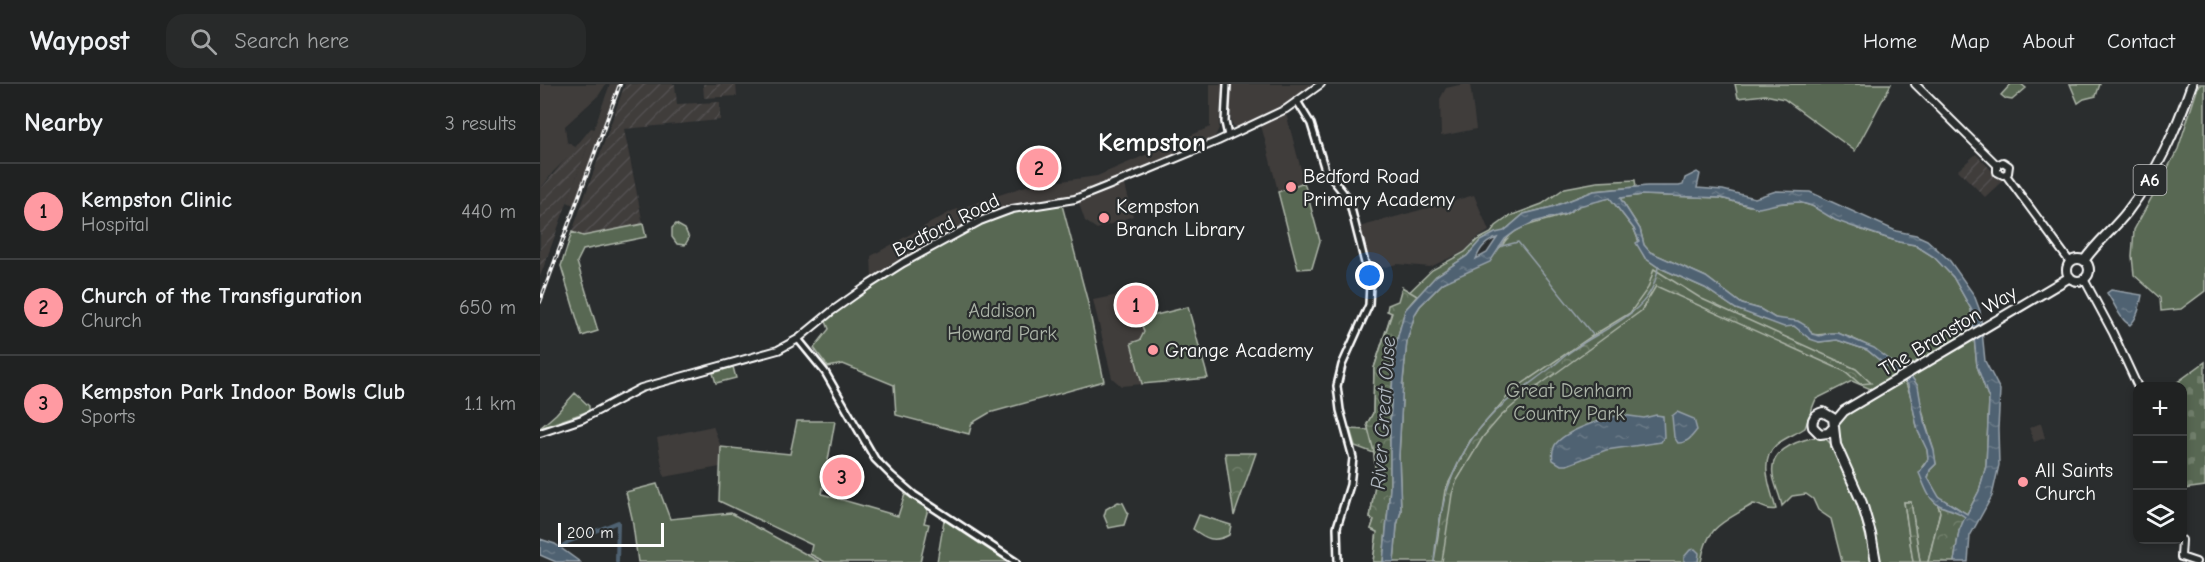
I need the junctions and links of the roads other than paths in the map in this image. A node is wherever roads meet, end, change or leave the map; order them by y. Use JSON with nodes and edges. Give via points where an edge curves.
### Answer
{"nodes":[{"id":1,"x":1227,"y":84,"type":"edge"},
{"id":2,"x":1321,"y":84,"type":"edge"},
{"id":3,"x":1915,"y":84,"type":"edge"},
{"id":4,"x":2192,"y":84,"type":"edge"},
{"id":5,"x":1297,"y":102,"type":"junction"},
{"id":6,"x":1225,"y":137,"type":"junction"},
{"id":7,"x":2084,"y":261,"type":"junction"},
{"id":8,"x":2070,"y":262,"type":"junction"},
{"id":9,"x":2070,"y":277,"type":"junction"},
{"id":10,"x":2084,"y":279,"type":"junction"},
{"id":11,"x":798,"y":339,"type":"junction"},
{"id":12,"x":2136,"y":382,"type":"edge"},
{"id":13,"x":1844,"y":411,"type":"junction"},
{"id":14,"x":1826,"y":413,"type":"junction"},
{"id":15,"x":1834,"y":425,"type":"junction"},
{"id":16,"x":540,"y":432,"type":"edge"},
{"id":17,"x":1823,"y":434,"type":"junction"},
{"id":18,"x":1836,"y":445,"type":"junction"},
{"id":19,"x":2182,"y":544,"type":"edge"},
{"id":20,"x":2181,"y":560,"type":"edge"},
{"id":21,"x":1016,"y":562,"type":"edge"},
{"id":22,"x":1338,"y":562,"type":"edge"},
{"id":23,"x":1876,"y":562,"type":"edge"},
{"id":24,"x":2196,"y":562,"type":"edge"}],
"edges":[{"from":1,"to":6,"type":"street"},
{"from":2,"to":5,"type":"main road","name":"Bedford Road"},
{"from":3,"to":8,"type":"main road","via":[[1997,165],[2007,163],[2006,175]]},
{"from":4,"to":7,"type":"highway","number":"A6","via":[[2173,136],[2151,178]]},
{"from":5,"to":6,"type":"main road","name":"Bedford Road"},
{"from":5,"to":22,"type":"street","via":[[1311,124],[1323,164],[1349,200],[1370,283],[1369,305],[1342,365],[1337,386],[1353,458],[1350,485],[1337,526]]},
{"from":6,"to":11,"type":"main road","name":"Bedford Road","via":[[1081,197],[1012,209],[980,221],[879,279]]},
{"from":7,"to":8,"type":"highway"},
{"from":7,"to":10,"type":"highway","via":[[2089,270]]},
{"from":8,"to":9,"type":"highway"},
{"from":9,"to":10,"type":"highway"},
{"from":9,"to":13,"type":"highway","name":"The Branston Way"},
{"from":10,"to":12,"type":"main road"},
{"from":11,"to":16,"type":"main road","name":"Bedford Road","via":[[766,354],[641,388],[594,412]]},
{"from":11,"to":21,"type":"street","via":[[825,372],[875,459],[914,495]]},
{"from":13,"to":14,"type":"highway","name":"The Branston Way"},
{"from":13,"to":15,"type":"highway","name":"The Branston Way"},
{"from":14,"to":15,"type":"highway","via":[[1832,416]]},
{"from":14,"to":17,"type":"highway","via":[[1816,414],[1812,420],[1815,430]]},
{"from":15,"to":17,"type":"highway"},
{"from":15,"to":18,"type":"highway"},
{"from":17,"to":18,"type":"highway"},
{"from":18,"to":23,"type":"highway","via":[[1862,503]]},
{"from":19,"to":20,"type":"main road"},
{"from":20,"to":24,"type":"main road"}]}
